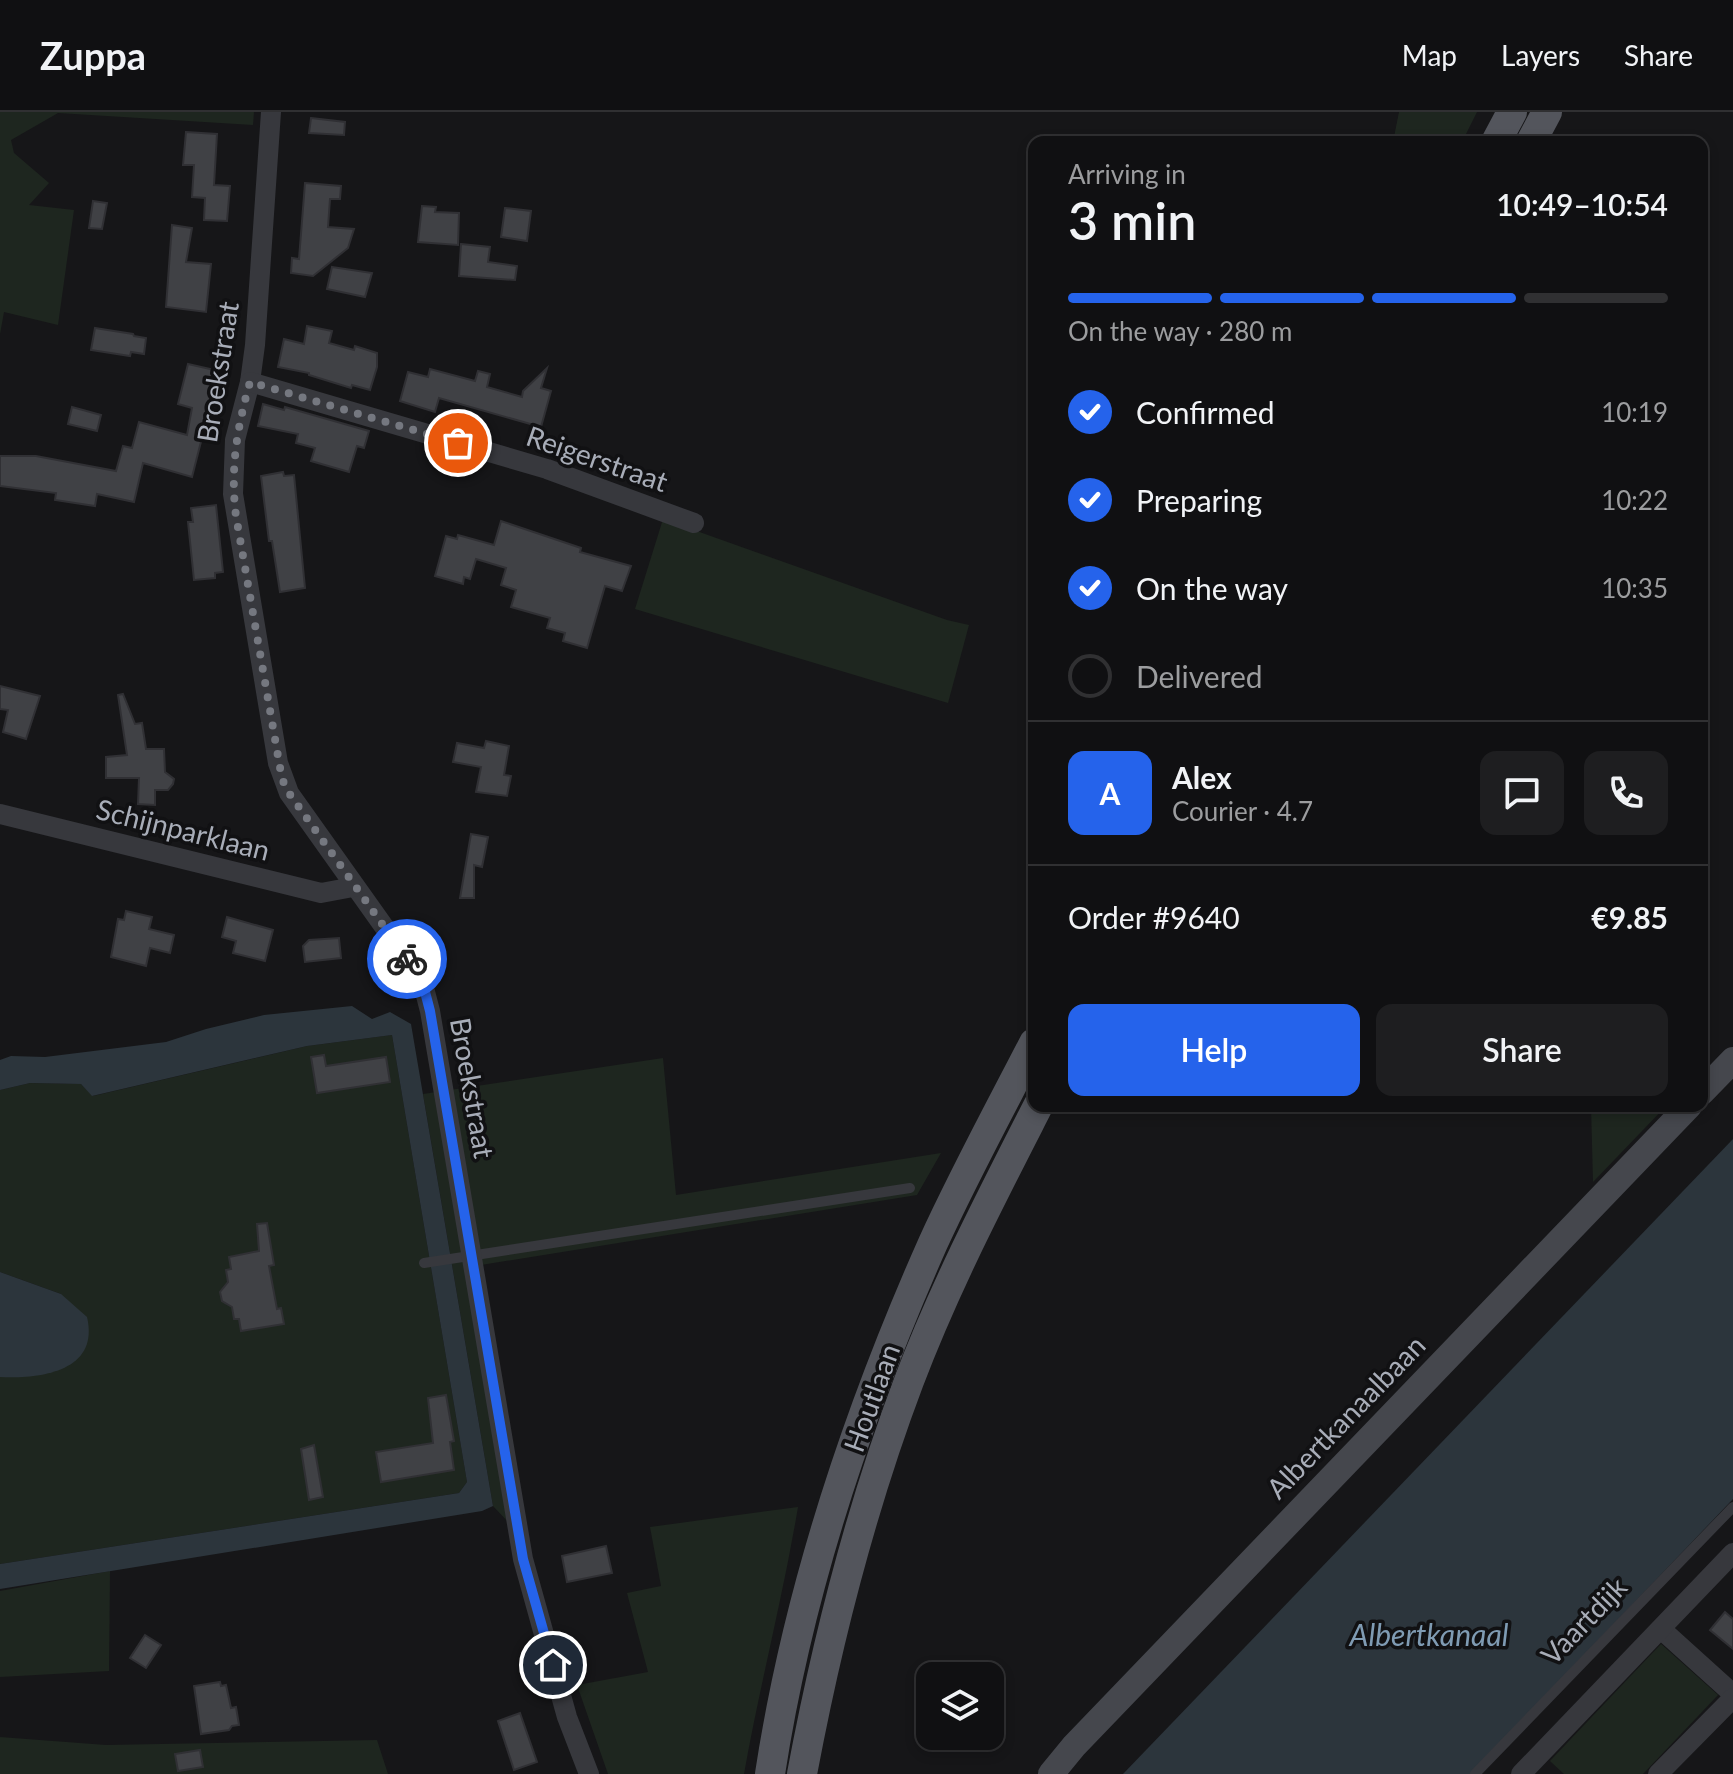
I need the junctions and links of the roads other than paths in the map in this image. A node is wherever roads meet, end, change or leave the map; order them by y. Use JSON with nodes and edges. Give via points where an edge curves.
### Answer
{"nodes":[{"id":1,"x":271,"y":112,"type":"edge"},
{"id":2,"x":1512,"y":112,"type":"edge"},
{"id":3,"x":1547,"y":112,"type":"edge"},
{"id":4,"x":1499,"y":136,"type":"edge"},
{"id":5,"x":1534,"y":136,"type":"edge"},
{"id":6,"x":250,"y":382,"type":"junction"},
{"id":7,"x":694,"y":523,"type":"dead end"},
{"id":8,"x":0,"y":814,"type":"edge"},
{"id":9,"x":353,"y":887,"type":"junction"},
{"id":10,"x":1028,"y":1055,"type":"edge"},
{"id":11,"x":1733,"y":1060,"type":"edge"},
{"id":12,"x":1708,"y":1086,"type":"edge"},
{"id":13,"x":1035,"y":1112,"type":"edge"},
{"id":14,"x":1683,"y":1112,"type":"edge"},
{"id":15,"x":910,"y":1188,"type":"dead end"},
{"id":16,"x":463,"y":1256,"type":"junction"},
{"id":17,"x":424,"y":1263,"type":"dead end"},
{"id":18,"x":1733,"y":1507,"type":"edge"},
{"id":19,"x":1733,"y":1553,"type":"edge"},
{"id":20,"x":1661,"y":1629,"type":"junction"},
{"id":21,"x":1733,"y":1696,"type":"edge"},
{"id":22,"x":1533,"y":1770,"type":"edge"},
{"id":23,"x":589,"y":1774,"type":"edge"},
{"id":24,"x":770,"y":1774,"type":"edge"},
{"id":25,"x":802,"y":1774,"type":"edge"},
{"id":26,"x":1051,"y":1774,"type":"edge"},
{"id":27,"x":1475,"y":1774,"type":"edge"},
{"id":28,"x":1658,"y":1774,"type":"edge"}],
"edges":[{"from":1,"to":6,"type":"street","name":"Broekstraat"},
{"from":2,"to":4,"type":"main road"},
{"from":3,"to":5,"type":"main road"},
{"from":6,"to":7,"type":"street","name":"Reigerstraat","via":[[547,469]]},
{"from":6,"to":9,"type":"street","name":"Broekstraat","via":[[235,440],[233,494],[278,763],[289,793]]},
{"from":8,"to":9,"type":"street","name":"Schijnparklaan","via":[[321,893]]},
{"from":9,"to":16,"type":"street","name":"Broekstraat","via":[[424,988]]},
{"from":10,"to":24,"type":"main road","name":"Houtlaan","via":[[950,1208],[879,1371],[805,1603]]},
{"from":11,"to":12,"type":"street"},
{"from":13,"to":25,"type":"main road","name":"Houtlaan","via":[[962,1255],[909,1381],[836,1612]]},
{"from":14,"to":26,"type":"street","name":"Albertkanaalbaan"},
{"from":15,"to":16,"type":"lane"},
{"from":16,"to":17,"type":"lane"},
{"from":16,"to":23,"type":"street","name":"Broekstraat","via":[[523,1559],[567,1717]]},
{"from":18,"to":27,"type":"lane","name":"Vaartdijk"},
{"from":19,"to":20,"type":"street"},
{"from":20,"to":21,"type":"street"},
{"from":20,"to":22,"type":"street"},
{"from":21,"to":28,"type":"street"}]}
